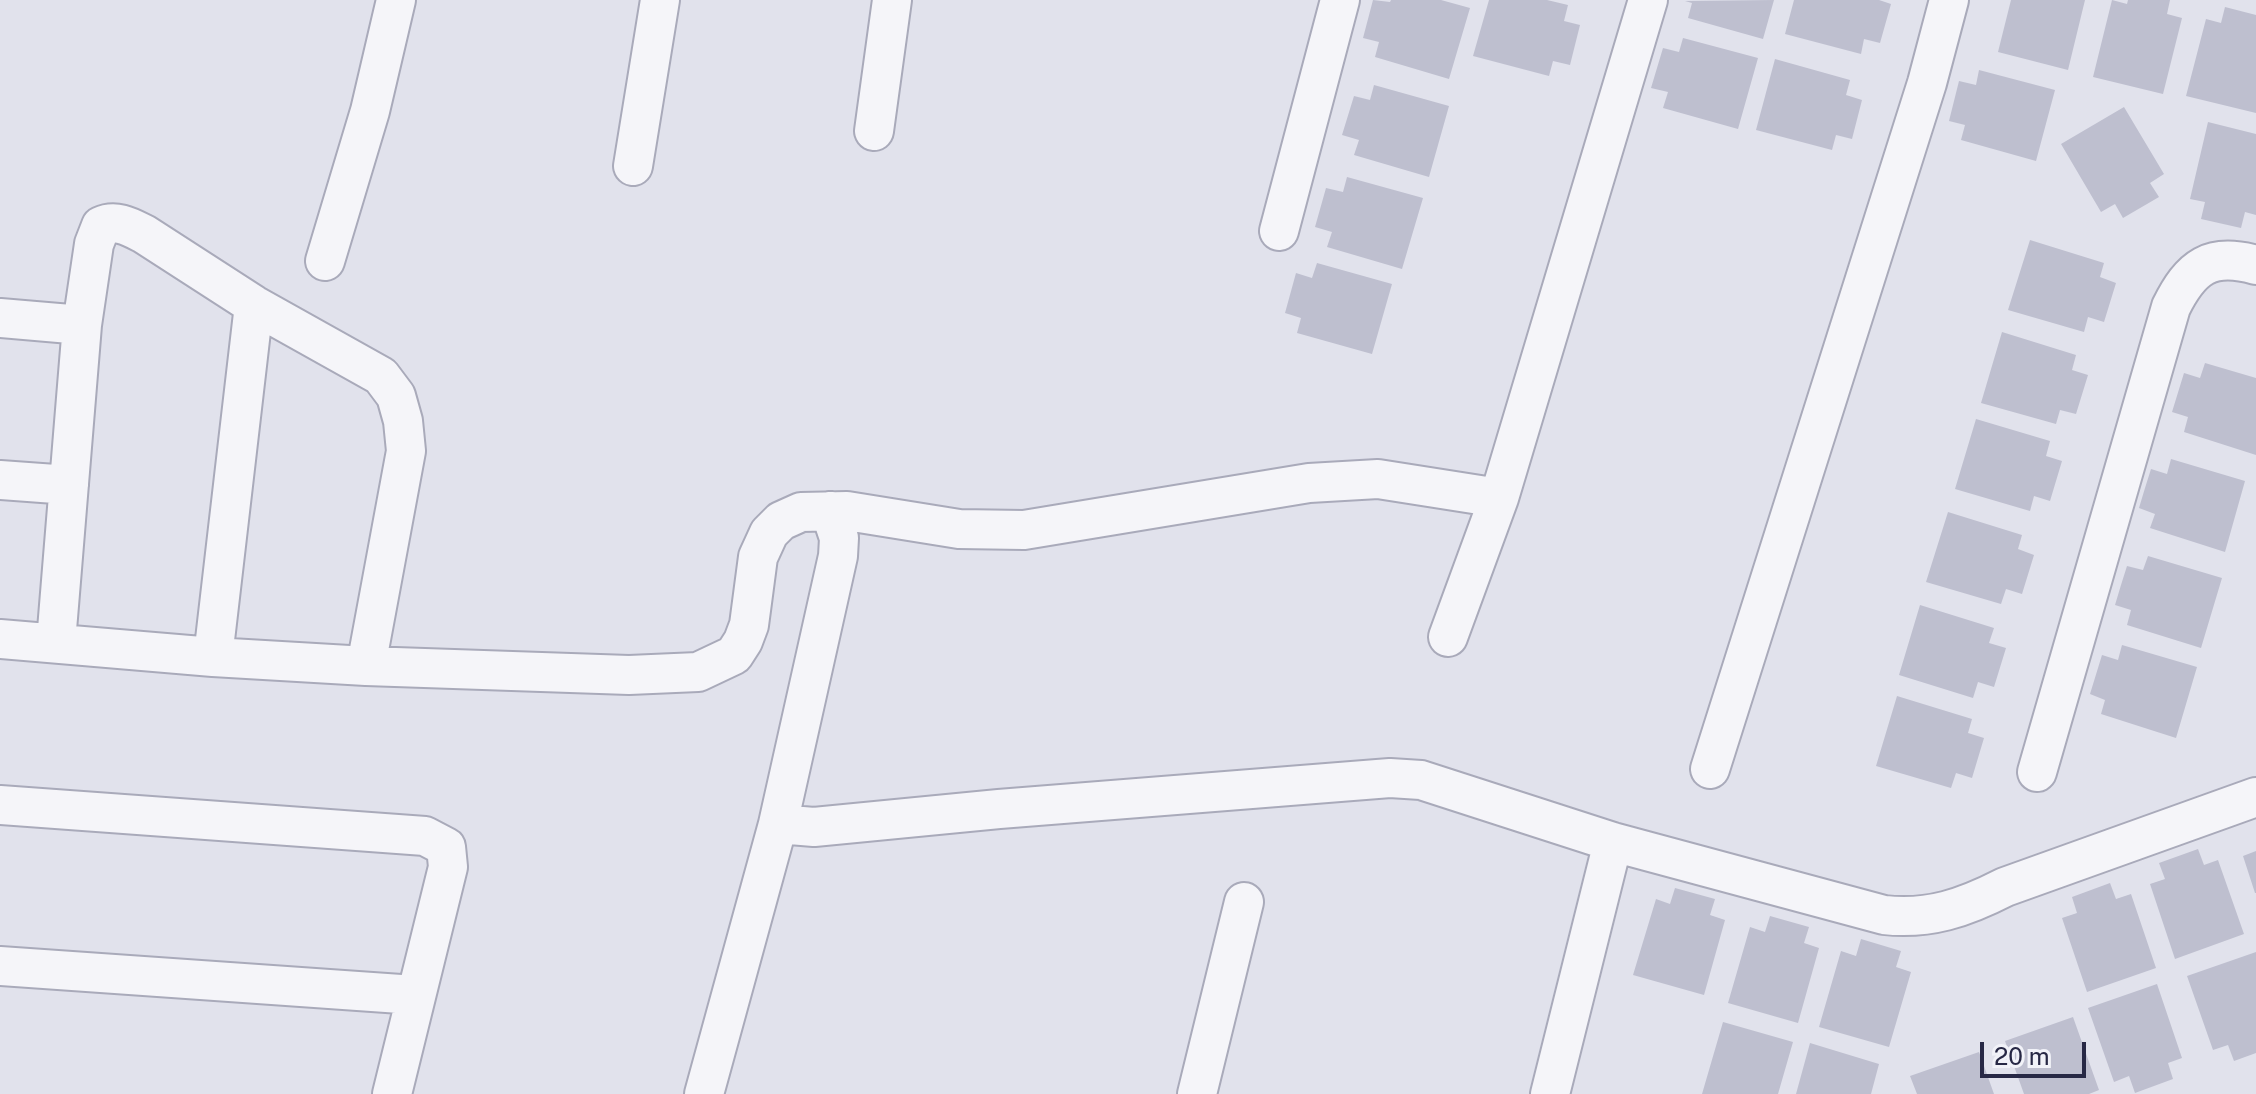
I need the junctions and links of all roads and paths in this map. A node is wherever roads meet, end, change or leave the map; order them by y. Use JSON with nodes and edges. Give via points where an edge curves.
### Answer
{"nodes":[{"id":1,"x":396,"y":0,"type":"edge"},
{"id":2,"x":660,"y":0,"type":"edge"},
{"id":3,"x":892,"y":0,"type":"edge"},
{"id":4,"x":1340,"y":0,"type":"edge"},
{"id":5,"x":1648,"y":0,"type":"edge"},
{"id":6,"x":1949,"y":0,"type":"edge"},
{"id":7,"x":874,"y":131,"type":"dead end"},
{"id":8,"x":633,"y":166,"type":"dead end"},
{"id":9,"x":1279,"y":231,"type":"dead end"},
{"id":10,"x":325,"y":261,"type":"dead end"},
{"id":11,"x":2256,"y":265,"type":"edge"},
{"id":12,"x":254,"y":305,"type":"junction"},
{"id":13,"x":0,"y":318,"type":"edge"},
{"id":14,"x":82,"y":325,"type":"junction"},
{"id":15,"x":0,"y":480,"type":"edge"},
{"id":16,"x":69,"y":485,"type":"junction"},
{"id":17,"x":1499,"y":498,"type":"junction"},
{"id":18,"x":830,"y":511,"type":"junction"},
{"id":19,"x":1448,"y":637,"type":"dead end"},
{"id":20,"x":0,"y":639,"type":"edge"},
{"id":21,"x":56,"y":642,"type":"junction"},
{"id":22,"x":213,"y":657,"type":"junction"},
{"id":23,"x":366,"y":666,"type":"junction"},
{"id":24,"x":1710,"y":769,"type":"dead end"},
{"id":25,"x":2037,"y":772,"type":"dead end"},
{"id":26,"x":2256,"y":797,"type":"edge"},
{"id":27,"x":0,"y":805,"type":"edge"},
{"id":28,"x":778,"y":824,"type":"junction"},
{"id":29,"x":1613,"y":842,"type":"junction"},
{"id":30,"x":1244,"y":902,"type":"dead end"},
{"id":31,"x":0,"y":966,"type":"edge"},
{"id":32,"x":415,"y":995,"type":"junction"},
{"id":33,"x":392,"y":1094,"type":"edge"},
{"id":34,"x":704,"y":1094,"type":"edge"},
{"id":35,"x":1197,"y":1094,"type":"edge"},
{"id":36,"x":1550,"y":1094,"type":"edge"}],
"edges":[{"from":1,"to":10,"type":"street","via":[[370,111]]},
{"from":2,"to":8,"type":"street"},
{"from":3,"to":7,"type":"street"},
{"from":4,"to":9,"type":"street"},
{"from":5,"to":17,"type":"street"},
{"from":6,"to":24,"type":"street"},
{"from":11,"to":25,"type":"street","via":[[2236,259],[2199,267],[2171,307]]},
{"from":12,"to":14,"type":"street","via":[[144,234],[109,222],[101,226],[94,244]]},
{"from":12,"to":22,"type":"street"},
{"from":12,"to":23,"type":"street","via":[[381,376],[396,396],[406,451]]},
{"from":13,"to":14,"type":"street"},
{"from":14,"to":16,"type":"street"},
{"from":15,"to":16,"type":"street"},
{"from":16,"to":21,"type":"street"},
{"from":17,"to":18,"type":"street","via":[[1350,479],[1024,530],[959,529]]},
{"from":17,"to":19,"type":"street"},
{"from":18,"to":23,"type":"street","via":[[801,512],[769,533],[758,557],[743,641],[734,655],[698,672],[629,675]]},
{"from":18,"to":28,"type":"street","via":[[839,538],[838,556]]},
{"from":20,"to":21,"type":"street"},
{"from":21,"to":22,"type":"street"},
{"from":22,"to":23,"type":"street"},
{"from":26,"to":29,"type":"street","via":[[1973,903],[1911,918]]},
{"from":27,"to":32,"type":"street","via":[[425,836],[446,847],[448,867]]},
{"from":28,"to":29,"type":"street","via":[[814,827],[1390,778],[1455,789]]},
{"from":28,"to":34,"type":"street"},
{"from":29,"to":36,"type":"street"},
{"from":30,"to":35,"type":"street"},
{"from":31,"to":32,"type":"street"},
{"from":32,"to":33,"type":"street"}]}
